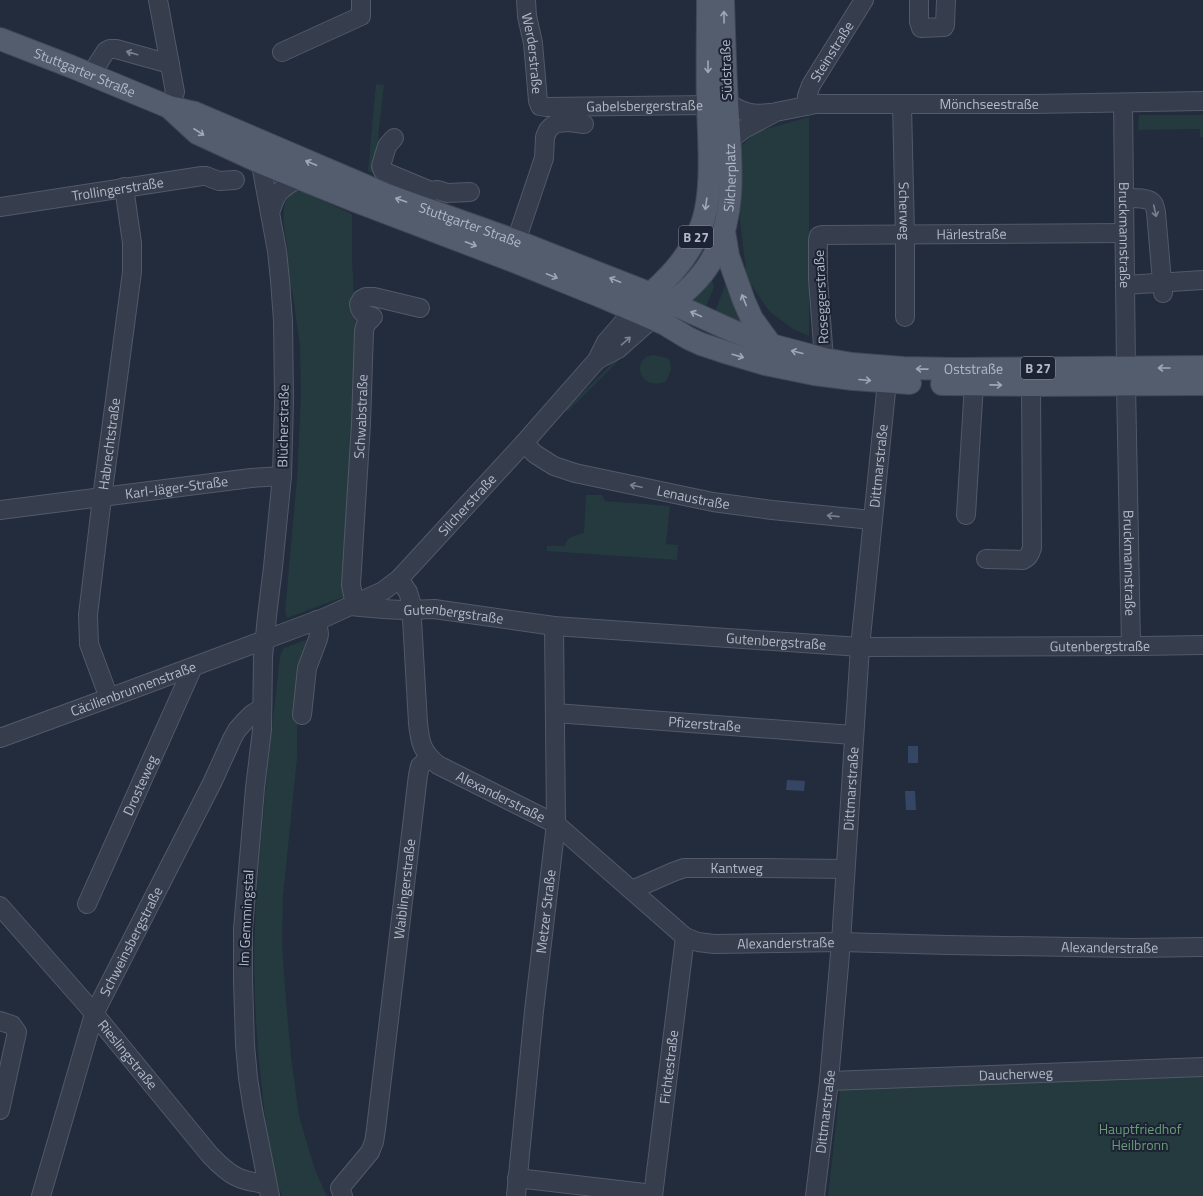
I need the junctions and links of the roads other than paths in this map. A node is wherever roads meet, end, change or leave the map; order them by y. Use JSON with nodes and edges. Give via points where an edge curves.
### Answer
{"nodes":[{"id":1,"x":158,"y":0,"type":"edge"},
{"id":2,"x":361,"y":0,"type":"edge"},
{"id":3,"x":526,"y":0,"type":"edge"},
{"id":4,"x":708,"y":0,"type":"edge"},
{"id":5,"x":724,"y":0,"type":"edge"},
{"id":6,"x":864,"y":0,"type":"edge"},
{"id":7,"x":919,"y":0,"type":"edge"},
{"id":8,"x":946,"y":0,"type":"edge"},
{"id":9,"x":0,"y":38,"type":"edge"},
{"id":10,"x":282,"y":52,"type":"dead end"},
{"id":11,"x":170,"y":64,"type":"junction"},
{"id":12,"x":90,"y":74,"type":"junction"},
{"id":13,"x":1203,"y":101,"type":"edge"},
{"id":14,"x":1123,"y":102,"type":"junction"},
{"id":15,"x":717,"y":104,"type":"junction"},
{"id":16,"x":902,"y":105,"type":"junction"},
{"id":17,"x":540,"y":106,"type":"joint"},
{"id":18,"x":807,"y":106,"type":"junction"},
{"id":19,"x":170,"y":107,"type":"junction"},
{"id":20,"x":776,"y":112,"type":"junction"},
{"id":21,"x":584,"y":124,"type":"dead end"},
{"id":22,"x":394,"y":138,"type":"dead end"},
{"id":23,"x":730,"y":140,"type":"junction"},
{"id":24,"x":277,"y":165,"type":"junction"},
{"id":25,"x":235,"y":180,"type":"dead end"},
{"id":26,"x":124,"y":187,"type":"junction"},
{"id":27,"x":354,"y":191,"type":"junction"},
{"id":28,"x":470,"y":192,"type":"dead end"},
{"id":29,"x":1124,"y":198,"type":"junction"},
{"id":30,"x":0,"y":207,"type":"edge"},
{"id":31,"x":270,"y":213,"type":"junction"},
{"id":32,"x":724,"y":230,"type":"junction"},
{"id":33,"x":1124,"y":233,"type":"junction"},
{"id":34,"x":905,"y":234,"type":"junction"},
{"id":35,"x":819,"y":236,"type":"joint"},
{"id":36,"x":516,"y":241,"type":"junction"},
{"id":37,"x":684,"y":258,"type":"junction"},
{"id":38,"x":701,"y":276,"type":"junction"},
{"id":39,"x":1203,"y":280,"type":"edge"},
{"id":40,"x":1125,"y":285,"type":"junction"},
{"id":41,"x":1203,"y":287,"type":"edge"},
{"id":42,"x":1163,"y":288,"type":"junction"},
{"id":43,"x":651,"y":294,"type":"junction"},
{"id":44,"x":671,"y":303,"type":"junction"},
{"id":45,"x":420,"y":308,"type":"dead end"},
{"id":46,"x":644,"y":314,"type":"junction"},
{"id":47,"x":905,"y":317,"type":"dead end"},
{"id":48,"x":771,"y":345,"type":"junction"},
{"id":49,"x":824,"y":359,"type":"junction"},
{"id":50,"x":1203,"y":367,"type":"edge"},
{"id":51,"x":1126,"y":376,"type":"junction"},
{"id":52,"x":887,"y":382,"type":"junction"},
{"id":53,"x":974,"y":384,"type":"junction"},
{"id":54,"x":1203,"y":384,"type":"edge"},
{"id":55,"x":1032,"y":385,"type":"junction"},
{"id":56,"x":524,"y":443,"type":"junction"},
{"id":57,"x":282,"y":476,"type":"junction"},
{"id":58,"x":102,"y":498,"type":"junction"},
{"id":59,"x":0,"y":510,"type":"edge"},
{"id":60,"x":966,"y":515,"type":"dead end"},
{"id":61,"x":872,"y":520,"type":"junction"},
{"id":62,"x":986,"y":559,"type":"dead end"},
{"id":63,"x":400,"y":579,"type":"junction"},
{"id":64,"x":355,"y":604,"type":"junction"},
{"id":65,"x":411,"y":610,"type":"junction"},
{"id":66,"x":317,"y":620,"type":"junction"},
{"id":67,"x":554,"y":626,"type":"junction"},
{"id":68,"x":265,"y":639,"type":"junction"},
{"id":69,"x":1203,"y":645,"type":"edge"},
{"id":70,"x":1131,"y":646,"type":"junction"},
{"id":71,"x":860,"y":647,"type":"junction"},
{"id":72,"x":193,"y":667,"type":"junction"},
{"id":73,"x":109,"y":698,"type":"junction"},
{"id":74,"x":262,"y":708,"type":"junction"},
{"id":75,"x":555,"y":713,"type":"junction"},
{"id":76,"x":302,"y":715,"type":"dead end"},
{"id":77,"x":854,"y":735,"type":"junction"},
{"id":78,"x":0,"y":738,"type":"edge"},
{"id":79,"x":429,"y":758,"type":"junction"},
{"id":80,"x":556,"y":824,"type":"junction"},
{"id":81,"x":845,"y":869,"type":"junction"},
{"id":82,"x":632,"y":890,"type":"junction"},
{"id":83,"x":87,"y":904,"type":"dead end"},
{"id":84,"x":0,"y":906,"type":"edge"},
{"id":85,"x":685,"y":937,"type":"junction"},
{"id":86,"x":841,"y":942,"type":"junction"},
{"id":87,"x":1203,"y":947,"type":"edge"},
{"id":88,"x":94,"y":1014,"type":"junction"},
{"id":89,"x":7,"y":1025,"type":"edge"},
{"id":90,"x":1203,"y":1067,"type":"edge"},
{"id":91,"x":829,"y":1081,"type":"junction"},
{"id":92,"x":0,"y":1110,"type":"edge"},
{"id":93,"x":517,"y":1178,"type":"junction"},
{"id":94,"x":269,"y":1190,"type":"edge"},
{"id":95,"x":342,"y":1192,"type":"edge"},
{"id":96,"x":653,"y":1195,"type":"edge"},
{"id":97,"x":41,"y":1196,"type":"edge"},
{"id":98,"x":516,"y":1196,"type":"edge"},
{"id":99,"x":814,"y":1196,"type":"edge"}],
"edges":[{"from":1,"to":11,"type":"street"},
{"from":2,"to":10,"type":"street","via":[[361,16]]},
{"from":3,"to":17,"type":"street","name":"Werderstraße"},
{"from":4,"to":15,"type":"main road","name":"Südstraße","number":"B 27","one_way":true},
{"from":15,"to":5,"type":"main road","name":"Südstraße","number":"B 27","one_way":true},
{"from":6,"to":18,"type":"street","name":"Steinstraße","via":[[811,85]]},
{"from":7,"to":8,"type":"street","via":[[921,28],[944,27]]},
{"from":9,"to":12,"type":"main road","name":"Stuttgarter Straße"},
{"from":11,"to":12,"type":"street","one_way":true,"via":[[110,49]]},
{"from":11,"to":19,"type":"street","via":[[175,92]]},
{"from":12,"to":19,"type":"main road","name":"Stuttgarter Straße"},
{"from":13,"to":14,"type":"street","name":"Mönchseestraße"},
{"from":14,"to":16,"type":"street","name":"Mönchseestraße"},
{"from":14,"to":29,"type":"street","name":"Bruckmannstraße"},
{"from":15,"to":17,"type":"street","name":"Gabelsbergerstraße"},
{"from":15,"to":20,"type":"street","via":[[749,114]]},
{"from":15,"to":23,"type":"main road","name":"Südstraße","number":"B 27"},
{"from":15,"to":37,"type":"main road","name":"Silcherplatz","number":"B 27","one_way":true,"via":[[705,211],[700,228]]},
{"from":16,"to":18,"type":"street","name":"Mönchseestraße"},
{"from":16,"to":34,"type":"street","name":"Scherweg"},
{"from":18,"to":20,"type":"street","name":"Mönchseestraße"},
{"from":19,"to":24,"type":"main road","name":"Stuttgarter Straße","via":[[197,133]]},
{"from":20,"to":23,"type":"street","name":"Silcherplatz","via":[[744,129]]},
{"from":21,"to":36,"type":"street","via":[[557,123],[548,130],[544,158]]},
{"from":22,"to":28,"type":"street","via":[[387,146],[381,166],[383,171],[431,191]]},
{"from":23,"to":32,"type":"main road","name":"Silcherplatz","number":"B 27","via":[[729,200]]},
{"from":27,"to":24,"type":"main road","name":"Stuttgarter Straße","one_way":true},
{"from":24,"to":27,"type":"main road","name":"Stuttgarter Straße"},
{"from":24,"to":31,"type":"street"},
{"from":24,"to":31,"type":"street","name":"Blücherstraße","via":[[262,170]]},
{"from":25,"to":26,"type":"street","name":"Trollingerstraße","via":[[219,181],[202,176]]},
{"from":26,"to":30,"type":"street","name":"Trollingerstraße"},
{"from":26,"to":58,"type":"street","name":"Habrechtstraße","via":[[132,243],[132,272]]},
{"from":36,"to":27,"type":"main road","name":"Stuttgarter Straße","one_way":true,"via":[[387,195]]},
{"from":27,"to":46,"type":"main road","name":"Stuttgarter Straße","one_way":true,"via":[[516,262]]},
{"from":29,"to":33,"type":"street","name":"Bruckmannstraße"},
{"from":29,"to":42,"type":"street","one_way":true,"via":[[1148,199],[1154,204]]},
{"from":31,"to":57,"type":"street","name":"Blücherstraße","via":[[277,251],[283,321]]},
{"from":32,"to":38,"type":"main road","name":"Silcherplatz","via":[[711,261]]},
{"from":48,"to":32,"type":"main road","number":"B 27","one_way":true,"via":[[752,319],[744,302],[728,256]]},
{"from":33,"to":34,"type":"street","name":"Härlestraße"},
{"from":33,"to":40,"type":"street","name":"Bruckmannstraße"},
{"from":34,"to":35,"type":"street","name":"Härlestraße"},
{"from":34,"to":47,"type":"street","name":"Scherweg"},
{"from":35,"to":49,"type":"street","name":"Roseggerstraße","via":[[818,279]]},
{"from":43,"to":36,"type":"main road","name":"Stuttgarter Straße","one_way":true},
{"from":37,"to":38,"type":"street","via":[[682,268],[685,278],[692,280]]},
{"from":37,"to":43,"type":"main road","name":"Silcherplatz","number":"B 27"},
{"from":38,"to":44,"type":"main road","name":"Silcherplatz"},
{"from":39,"to":42,"type":"street"},
{"from":40,"to":42,"type":"street"},
{"from":40,"to":51,"type":"street","name":"Bruckmannstraße"},
{"from":41,"to":42,"type":"street"},
{"from":43,"to":44,"type":"main road","name":"Stuttgarter Straße"},
{"from":43,"to":46,"type":"main road","name":"Silcherplatz"},
{"from":44,"to":46,"type":"main road"},
{"from":48,"to":44,"type":"main road","name":"Stuttgarter Straße","one_way":true},
{"from":45,"to":64,"type":"street","name":"Schwabstraße","via":[[374,297],[366,297],[359,304],[361,311],[373,317],[366,324],[364,331],[351,585]]},
{"from":46,"to":52,"type":"main road","name":"Oststraße","number":"B 27","one_way":true,"via":[[697,343],[728,354],[814,374]]},
{"from":46,"to":56,"type":"street","name":"Silcherstraße","via":[[618,349],[597,360]]},
{"from":49,"to":48,"type":"main road","name":"Oststraße","number":"B 27","one_way":true},
{"from":51,"to":49,"type":"main road","name":"Oststraße","number":"B 27","one_way":true,"via":[[909,368],[852,364]]},
{"from":50,"to":51,"type":"main road","name":"Oststraße","number":"B 27","one_way":true},
{"from":51,"to":54,"type":"main road","name":"Oststraße","number":"B 27"},
{"from":51,"to":55,"type":"main road","name":"Oststraße","number":"B 27"},
{"from":51,"to":70,"type":"street","name":"Bruckmannstraße"},
{"from":52,"to":53,"type":"main road","name":"Oststraße","number":"B 27"},
{"from":52,"to":61,"type":"street","name":"Dittmarstraße"},
{"from":53,"to":55,"type":"main road","name":"Oststraße","number":"B 27","one_way":true},
{"from":53,"to":60,"type":"street","name":"Oststraße"},
{"from":55,"to":62,"type":"street","via":[[1032,548],[1023,560]]},
{"from":61,"to":56,"type":"street","name":"Lenaustraße","one_way":true,"via":[[713,502],[583,474],[554,466]]},
{"from":56,"to":63,"type":"street","name":"Silcherstraße"},
{"from":57,"to":58,"type":"street","name":"Karl-Jäger-Straße"},
{"from":57,"to":68,"type":"street","name":"Blücherstraße"},
{"from":58,"to":59,"type":"street","name":"Karl-Jäger-Straße"},
{"from":58,"to":73,"type":"street","name":"Habrechtstraße","via":[[88,629],[89,644]]},
{"from":61,"to":71,"type":"street","name":"Dittmarstraße"},
{"from":63,"to":64,"type":"street","name":"Silcherstraße","via":[[383,592]]},
{"from":63,"to":65,"type":"street","via":[[408,592]]},
{"from":64,"to":65,"type":"street","name":"Gutenbergstraße","via":[[391,610]]},
{"from":64,"to":66,"type":"street","name":"Silcherstraße"},
{"from":65,"to":67,"type":"street","name":"Gutenbergstraße","via":[[434,609]]},
{"from":65,"to":79,"type":"street","via":[[418,731]]},
{"from":66,"to":68,"type":"street","name":"Silcherstraße"},
{"from":66,"to":76,"type":"street","via":[[319,634],[308,668]]},
{"from":67,"to":71,"type":"street","name":"Gutenbergstraße"},
{"from":67,"to":75,"type":"street","name":"Metzer Straße"},
{"from":68,"to":72,"type":"street","name":"Cäcilienbrunnenstraße"},
{"from":68,"to":74,"type":"street","name":"Im Gemmingstal"},
{"from":69,"to":70,"type":"street","name":"Gutenbergstraße"},
{"from":70,"to":71,"type":"street","name":"Gutenbergstraße"},
{"from":71,"to":77,"type":"street","name":"Dittmarstraße"},
{"from":72,"to":73,"type":"street","name":"Cäcilienbrunnenstraße"},
{"from":72,"to":83,"type":"street","name":"Drosteweg"},
{"from":73,"to":78,"type":"street","name":"Cäcilienbrunnenstraße"},
{"from":74,"to":88,"type":"street","name":"Schweinsbergstraße","via":[[245,721],[232,739]]},
{"from":74,"to":94,"type":"street","name":"Im Gemmingstal","via":[[243,929],[243,981],[248,1078]]},
{"from":75,"to":77,"type":"street","name":"Pfizerstraße"},
{"from":75,"to":80,"type":"street","name":"Metzer Straße"},
{"from":77,"to":81,"type":"street","name":"Dittmarstraße"},
{"from":79,"to":80,"type":"street","name":"Alexanderstraße","via":[[438,765]]},
{"from":79,"to":95,"type":"street","name":"Waiblingerstraße","via":[[420,766],[418,775],[376,1129],[370,1152]]},
{"from":80,"to":82,"type":"street","name":"Alexanderstraße"},
{"from":80,"to":93,"type":"street","name":"Metzer Straße"},
{"from":81,"to":82,"type":"street","name":"Kantweg","via":[[684,868]]},
{"from":81,"to":86,"type":"street","name":"Dittmarstraße"},
{"from":82,"to":85,"type":"street","name":"Alexanderstraße"},
{"from":84,"to":88,"type":"street","name":"Rieslingstraße"},
{"from":85,"to":86,"type":"street","name":"Alexanderstraße","via":[[714,944]]},
{"from":85,"to":96,"type":"street","name":"Fichtestraße"},
{"from":86,"to":87,"type":"street","name":"Alexanderstraße"},
{"from":86,"to":91,"type":"street","name":"Dittmarstraße"},
{"from":88,"to":94,"type":"street","name":"Rieslingstraße","via":[[210,1156],[233,1176]]},
{"from":88,"to":97,"type":"street","name":"Schweinsbergstraße"},
{"from":89,"to":92,"type":"street","via":[[17,1032],[17,1037]]},
{"from":90,"to":91,"type":"street","name":"Daucherweg"},
{"from":91,"to":99,"type":"street","name":"Dittmarstraße"},
{"from":93,"to":96,"type":"street"},
{"from":93,"to":98,"type":"street","name":"Metzer Straße"}]}
